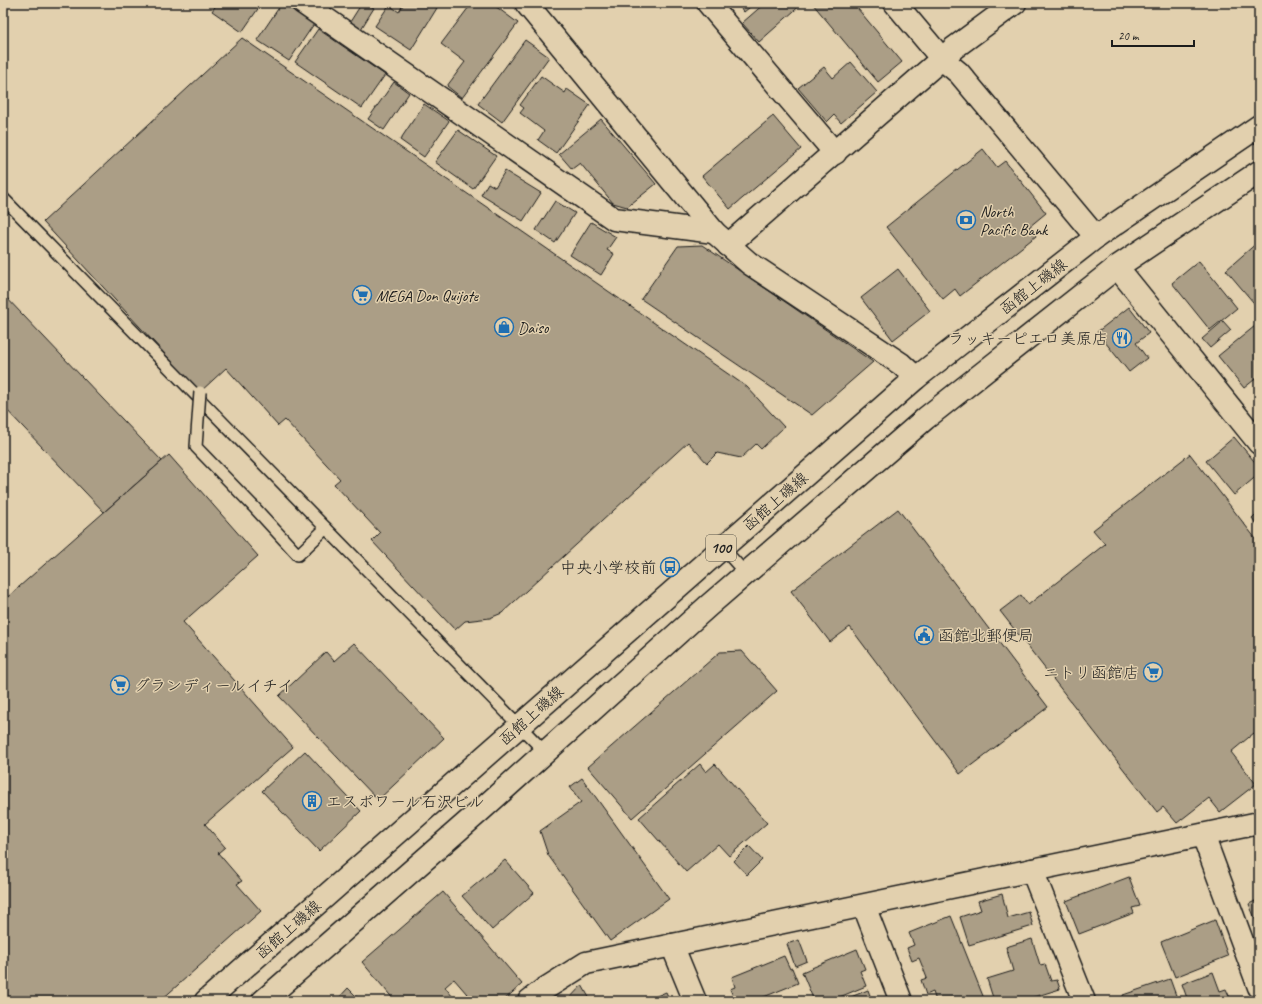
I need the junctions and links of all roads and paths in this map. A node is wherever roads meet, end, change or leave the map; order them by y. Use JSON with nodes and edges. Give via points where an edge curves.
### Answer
{"nodes":[{"id":1,"x":303,"y":3,"type":"edge"},
{"id":2,"x":526,"y":3,"type":"edge"},
{"id":3,"x":708,"y":3,"type":"edge"},
{"id":4,"x":895,"y":3,"type":"edge"},
{"id":5,"x":1015,"y":3,"type":"edge"},
{"id":6,"x":942,"y":59,"type":"junction"},
{"id":7,"x":1259,"y":126,"type":"edge"},
{"id":8,"x":835,"y":153,"type":"junction"},
{"id":9,"x":1259,"y":172,"type":"edge"},
{"id":10,"x":3,"y":198,"type":"edge"},
{"id":11,"x":1096,"y":237,"type":"junction"},
{"id":12,"x":721,"y":239,"type":"junction"},
{"id":13,"x":1117,"y":267,"type":"junction"},
{"id":14,"x":916,"y":378,"type":"junction"},
{"id":15,"x":200,"y":392,"type":"dead end"},
{"id":16,"x":1259,"y":443,"type":"edge"},
{"id":17,"x":326,"y":528,"type":"junction"},
{"id":18,"x":722,"y":547,"type":"junction"},
{"id":19,"x":746,"y":574,"type":"junction"},
{"id":20,"x":520,"y":725,"type":"junction"},
{"id":21,"x":545,"y":752,"type":"junction"},
{"id":22,"x":1259,"y":822,"type":"edge"},
{"id":23,"x":1203,"y":835,"type":"junction"},
{"id":24,"x":1032,"y":870,"type":"junction"},
{"id":25,"x":864,"y":906,"type":"junction"},
{"id":26,"x":672,"y":945,"type":"junction"},
{"id":27,"x":1255,"y":963,"type":"edge"},
{"id":28,"x":1259,"y":987,"type":"edge"},
{"id":29,"x":206,"y":1001,"type":"edge"},
{"id":30,"x":263,"y":1001,"type":"edge"},
{"id":31,"x":529,"y":1001,"type":"edge"},
{"id":32,"x":695,"y":1001,"type":"edge"},
{"id":33,"x":901,"y":1001,"type":"edge"},
{"id":34,"x":1084,"y":1001,"type":"edge"}],
"edges":[{"from":1,"to":12,"type":"street","via":[[614,219]]},
{"from":2,"to":12,"type":"street"},
{"from":3,"to":8,"type":"street"},
{"from":4,"to":6,"type":"street"},
{"from":5,"to":6,"type":"street"},
{"from":6,"to":8,"type":"street"},
{"from":6,"to":11,"type":"street","via":[[959,73]]},
{"from":7,"to":11,"type":"street","name":"函館上磯線","number":"100"},
{"from":8,"to":12,"type":"street"},
{"from":9,"to":13,"type":"street","number":"100"},
{"from":10,"to":17,"type":"lane"},
{"from":11,"to":14,"type":"street","name":"函館上磯線","number":"100"},
{"from":12,"to":14,"type":"street","via":[[749,263],[901,364]]},
{"from":13,"to":16,"type":"street"},
{"from":13,"to":19,"type":"street","number":"100","via":[[926,418]]},
{"from":14,"to":18,"type":"street","name":"函館上磯線","number":"100"},
{"from":15,"to":17,"type":"lane","bridge":true,"via":[[196,447],[298,555]]},
{"from":17,"to":20,"type":"lane"},
{"from":18,"to":19,"type":"lane"},
{"from":18,"to":20,"type":"street","name":"函館上磯線","number":"100"},
{"from":19,"to":21,"type":"street","number":"100"},
{"from":20,"to":21,"type":"lane"},
{"from":20,"to":29,"type":"street","name":"函館上磯線","number":"100"},
{"from":21,"to":30,"type":"street","number":"100"},
{"from":22,"to":23,"type":"street"},
{"from":23,"to":24,"type":"street"},
{"from":23,"to":27,"type":"street"},
{"from":24,"to":25,"type":"street"},
{"from":24,"to":34,"type":"street"},
{"from":25,"to":26,"type":"street"},
{"from":25,"to":33,"type":"street"},
{"from":26,"to":31,"type":"street","via":[[586,963]]},
{"from":26,"to":32,"type":"street"},
{"from":27,"to":28,"type":"street"}]}
